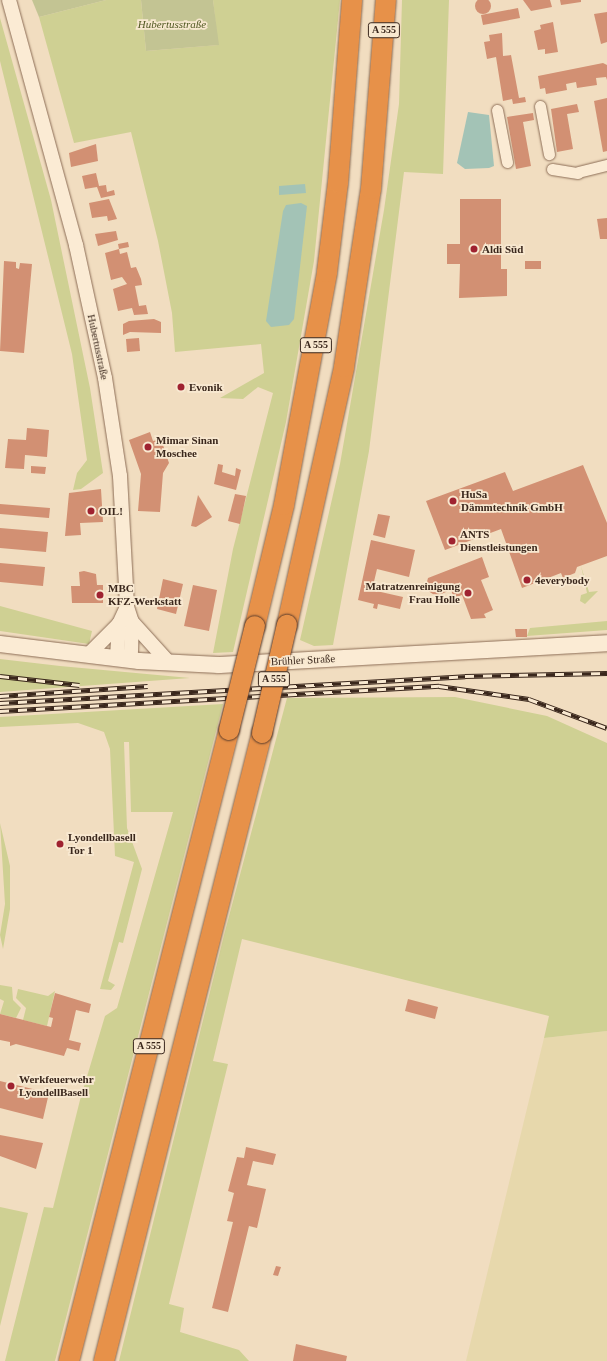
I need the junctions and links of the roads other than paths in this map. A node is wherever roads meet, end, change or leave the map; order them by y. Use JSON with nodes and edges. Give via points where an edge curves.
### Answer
{"nodes":[{"id":1,"x":9,"y":0,"type":"edge"},
{"id":2,"x":352,"y":0,"type":"edge"},
{"id":3,"x":386,"y":0,"type":"edge"},
{"id":4,"x":540,"y":106,"type":"dead end"},
{"id":5,"x":497,"y":110,"type":"dead end"},
{"id":6,"x":549,"y":154,"type":"dead end"},
{"id":7,"x":506,"y":162,"type":"dead end"},
{"id":8,"x":607,"y":164,"type":"edge"},
{"id":9,"x":552,"y":169,"type":"dead end"},
{"id":10,"x":126,"y":623,"type":"junction"},
{"id":11,"x":607,"y":643,"type":"edge"},
{"id":12,"x":0,"y":644,"type":"edge"},
{"id":13,"x":89,"y":654,"type":"junction"},
{"id":14,"x":124,"y":659,"type":"junction"},
{"id":15,"x":169,"y":663,"type":"junction"},
{"id":16,"x":69,"y":1361,"type":"edge"},
{"id":17,"x":104,"y":1361,"type":"edge"}],
"edges":[{"from":1,"to":10,"type":"street","name":"Hubertusstraße","via":[[76,245],[105,378],[120,476]]},
{"from":2,"to":16,"type":"highway","number":"A 555","bridge":true,"via":[[338,183],[326,280],[284,505]]},
{"from":3,"to":17,"type":"highway","number":"A 555","bridge":true,"via":[[371,189],[344,366],[262,733]]},
{"from":4,"to":6,"type":"street"},
{"from":5,"to":7,"type":"street"},
{"from":8,"to":9,"type":"street","via":[[578,173]]},
{"from":10,"to":13,"type":"street"},
{"from":10,"to":14,"type":"street","name":"Hubertusstraße"},
{"from":10,"to":15,"type":"street"},
{"from":11,"to":15,"type":"main road","name":"Brühler Straße","via":[[219,664]]},
{"from":12,"to":13,"type":"main road","name":"Brühler Straße"},
{"from":13,"to":14,"type":"main road","name":"Brühler Straße"},
{"from":14,"to":15,"type":"main road","name":"Brühler Straße"}]}
